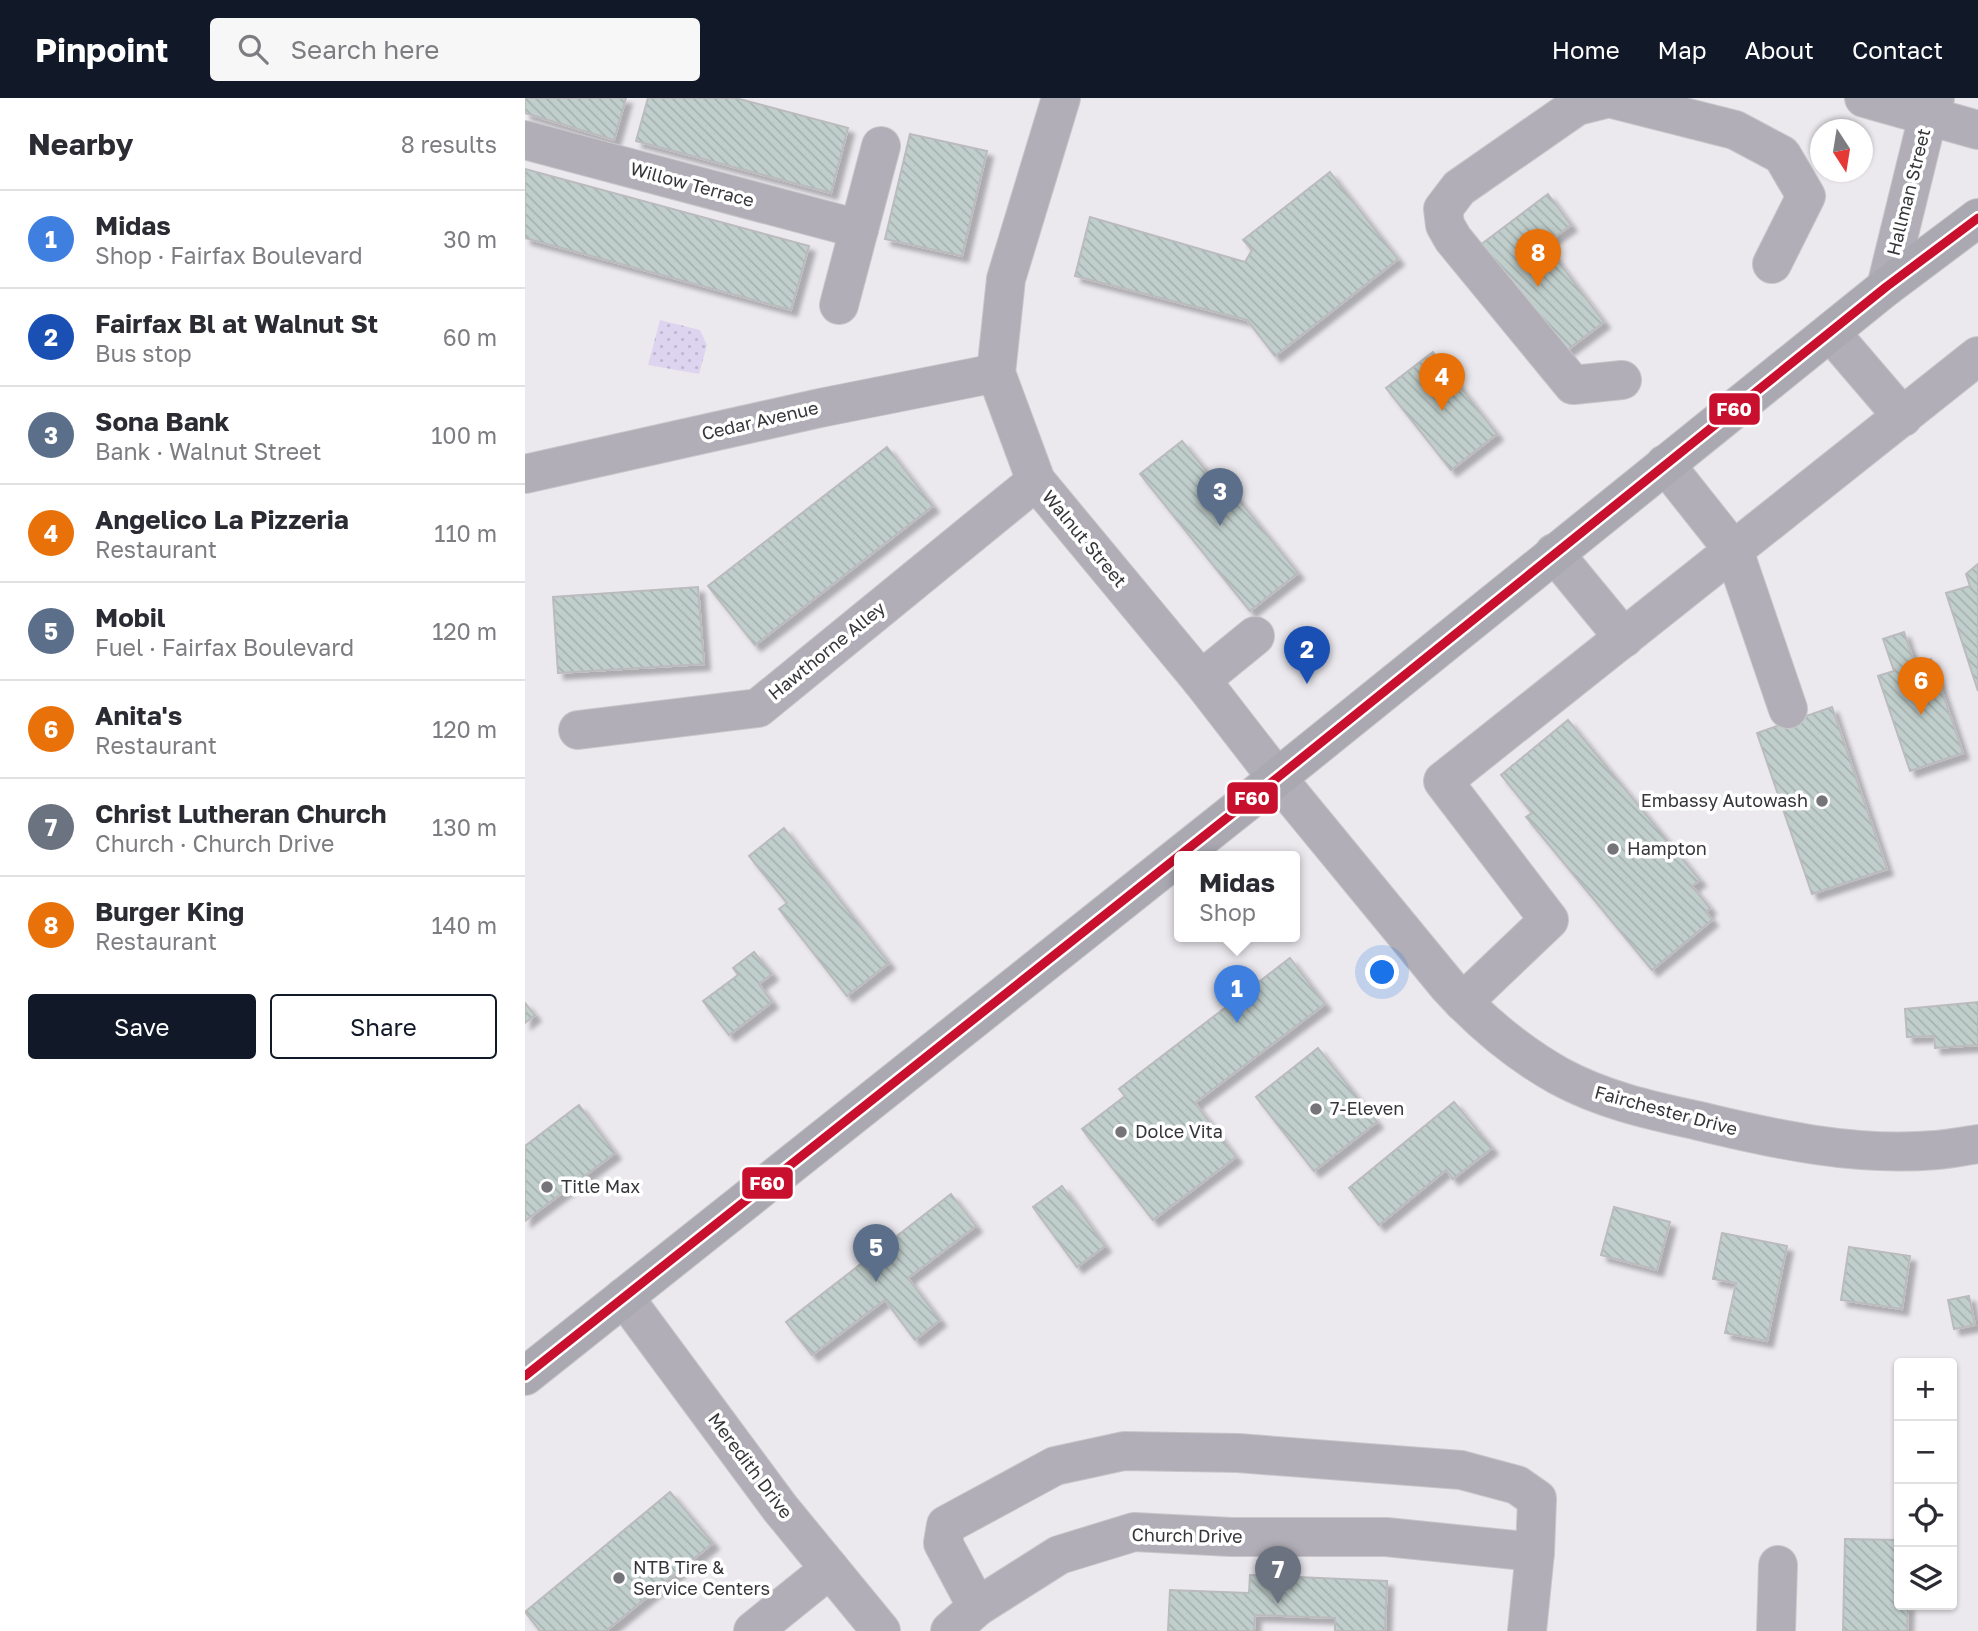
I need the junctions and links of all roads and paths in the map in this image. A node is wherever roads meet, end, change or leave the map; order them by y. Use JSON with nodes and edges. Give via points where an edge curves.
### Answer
{"nodes":[{"id":1,"x":1061,"y":98,"type":"edge"},
{"id":2,"x":1864,"y":98,"type":"edge"},
{"id":3,"x":1931,"y":107,"type":"edge"},
{"id":4,"x":1978,"y":130,"type":"edge"},
{"id":5,"x":525,"y":140,"type":"edge"},
{"id":6,"x":881,"y":146,"type":"dead end"},
{"id":7,"x":859,"y":229,"type":"junction"},
{"id":8,"x":1974,"y":229,"type":"edge"},
{"id":9,"x":1772,"y":264,"type":"dead end"},
{"id":10,"x":1886,"y":287,"type":"junction"},
{"id":11,"x":839,"y":305,"type":"dead end"},
{"id":12,"x":1831,"y":333,"type":"junction"},
{"id":13,"x":1978,"y":356,"type":"edge"},
{"id":14,"x":996,"y":373,"type":"junction"},
{"id":15,"x":1622,"y":380,"type":"dead end"},
{"id":16,"x":1903,"y":417,"type":"junction"},
{"id":17,"x":1665,"y":464,"type":"junction"},
{"id":18,"x":525,"y":474,"type":"edge"},
{"id":19,"x":1036,"y":481,"type":"junction"},
{"id":20,"x":1734,"y":551,"type":"junction"},
{"id":21,"x":1554,"y":553,"type":"junction"},
{"id":22,"x":1255,"y":636,"type":"dead end"},
{"id":23,"x":1624,"y":638,"type":"junction"},
{"id":24,"x":1201,"y":680,"type":"junction"},
{"id":25,"x":1788,"y":709,"type":"dead end"},
{"id":26,"x":578,"y":730,"type":"dead end"},
{"id":27,"x":1276,"y":778,"type":"junction"},
{"id":28,"x":1184,"y":851,"type":"edge"},
{"id":29,"x":1174,"y":859,"type":"edge"},
{"id":30,"x":1463,"y":1002,"type":"junction"},
{"id":31,"x":1978,"y":1144,"type":"edge"},
{"id":32,"x":624,"y":1297,"type":"junction"},
{"id":33,"x":525,"y":1376,"type":"edge"},
{"id":34,"x":1535,"y":1552,"type":"junction"},
{"id":35,"x":1779,"y":1565,"type":"dead end"},
{"id":36,"x":830,"y":1569,"type":"junction"},
{"id":37,"x":964,"y":1619,"type":"edge"},
{"id":38,"x":753,"y":1631,"type":"edge"},
{"id":39,"x":881,"y":1631,"type":"edge"},
{"id":40,"x":1527,"y":1631,"type":"edge"},
{"id":41,"x":1776,"y":1631,"type":"edge"}],
"edges":[{"from":1,"to":14,"type":"street","name":"Walnut Street","via":[[1006,279]]},
{"from":2,"to":3,"type":"street"},
{"from":3,"to":4,"type":"street"},
{"from":3,"to":10,"type":"street","name":"Hallman Street"},
{"from":5,"to":7,"type":"street","name":"Willow Terrace"},
{"from":6,"to":7,"type":"street"},
{"from":7,"to":11,"type":"street"},
{"from":8,"to":10,"type":"main road"},
{"from":9,"to":15,"type":"street","via":[[1806,196],[1782,155],[1735,130],[1609,98],[1577,106],[1459,188],[1443,209],[1453,239],[1573,385]]},
{"from":10,"to":12,"type":"main road"},
{"from":12,"to":16,"type":"street"},
{"from":12,"to":17,"type":"main road"},
{"from":13,"to":16,"type":"street"},
{"from":14,"to":18,"type":"street","name":"Cedar Avenue"},
{"from":14,"to":19,"type":"street","name":"Walnut Street"},
{"from":16,"to":20,"type":"street"},
{"from":17,"to":20,"type":"street"},
{"from":17,"to":21,"type":"main road"},
{"from":19,"to":24,"type":"street","name":"Walnut Street"},
{"from":19,"to":26,"type":"street","name":"Hawthorne Alley","via":[[758,708]]},
{"from":20,"to":23,"type":"street"},
{"from":20,"to":25,"type":"street"},
{"from":21,"to":23,"type":"street"},
{"from":21,"to":27,"type":"main road"},
{"from":22,"to":24,"type":"street"},
{"from":23,"to":30,"type":"street","via":[[1443,781],[1549,920]]},
{"from":24,"to":27,"type":"street","name":"Walnut Street"},
{"from":27,"to":28,"type":"main road"},
{"from":27,"to":30,"type":"street","name":"Fairchester Drive"},
{"from":29,"to":32,"type":"main road"},
{"from":30,"to":31,"type":"street","name":"Fairchester Drive","via":[[1501,1038],[1550,1071],[1597,1094],[1647,1110],[1828,1147],[1887,1151]]},
{"from":32,"to":33,"type":"main road"},
{"from":32,"to":36,"type":"street","name":"Meredith Drive"},
{"from":34,"to":37,"type":"street","name":"Church Drive","via":[[1386,1537],[1134,1532],[1059,1555]]},
{"from":34,"to":37,"type":"street","via":[[1537,1499],[1517,1485],[1461,1470],[1238,1453],[1124,1451],[1055,1466],[946,1525],[943,1543]]},
{"from":34,"to":40,"type":"street"},
{"from":35,"to":41,"type":"street"},
{"from":36,"to":38,"type":"street"},
{"from":36,"to":39,"type":"street","name":"Meredith Drive"}]}
